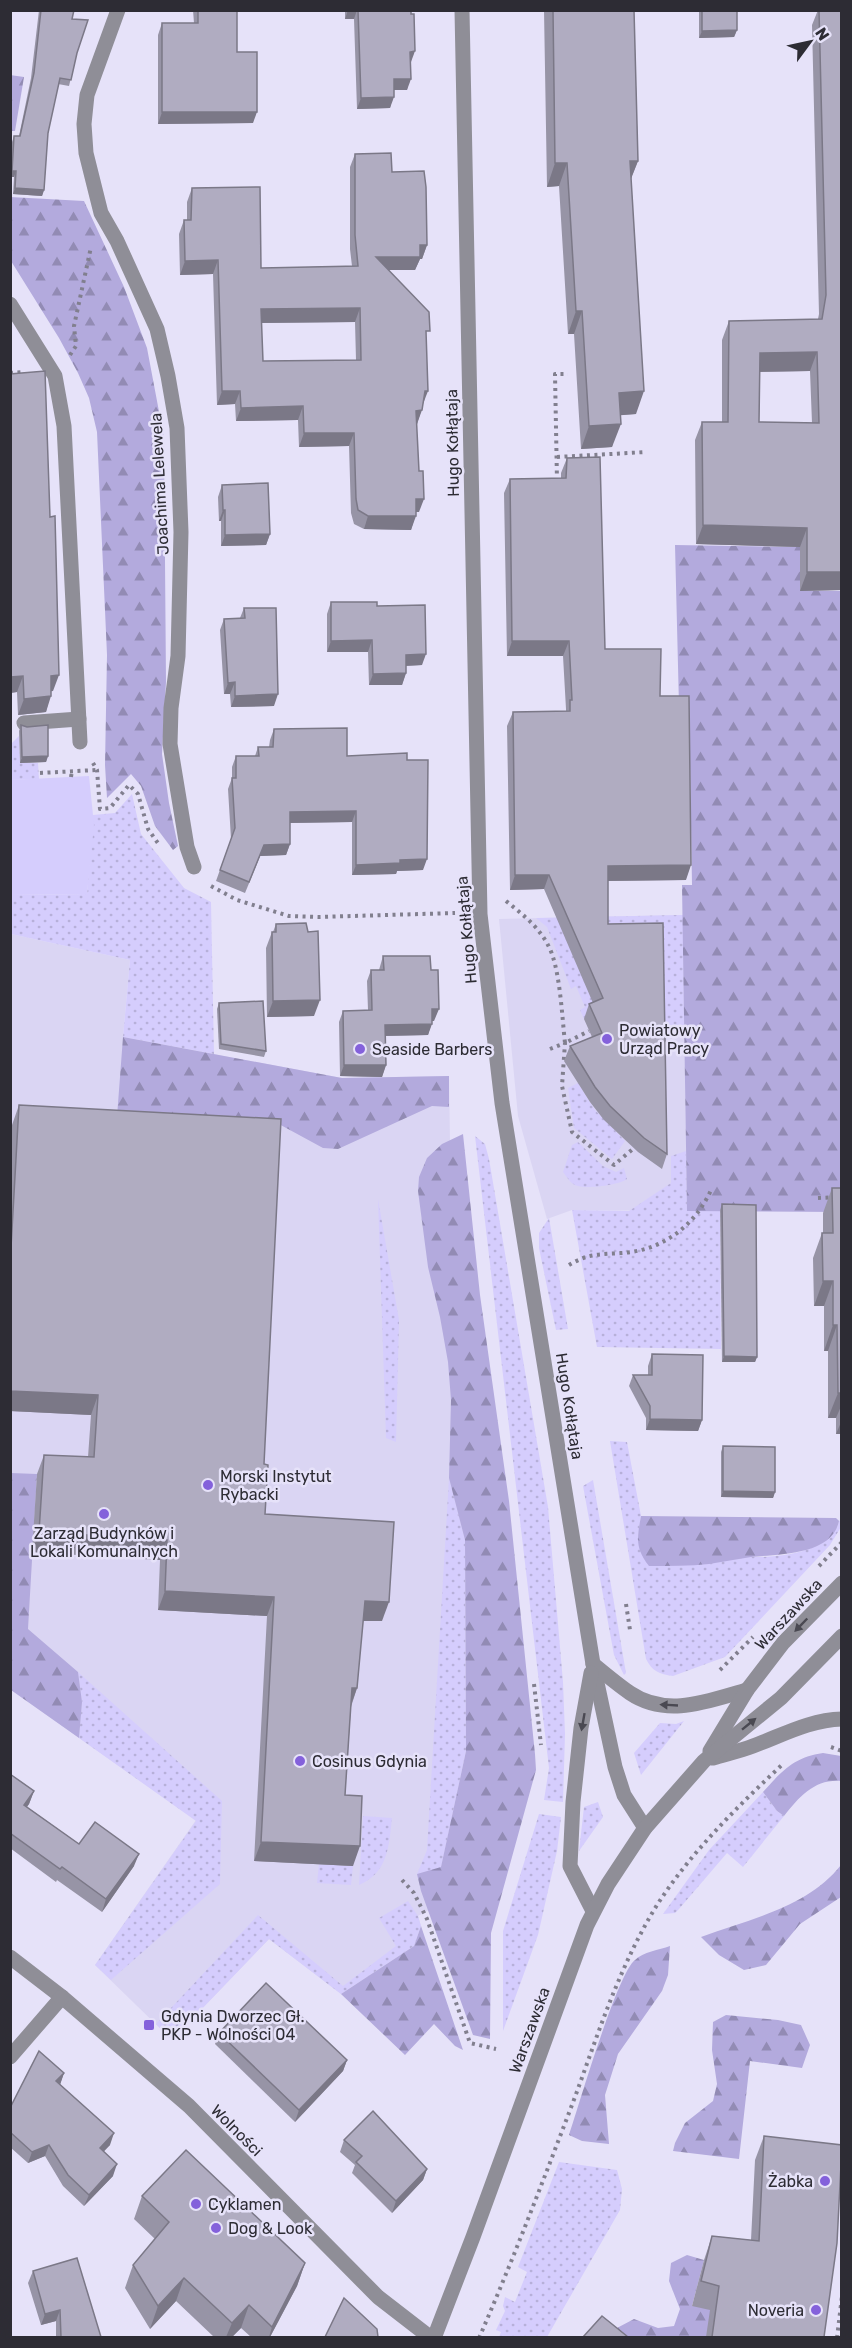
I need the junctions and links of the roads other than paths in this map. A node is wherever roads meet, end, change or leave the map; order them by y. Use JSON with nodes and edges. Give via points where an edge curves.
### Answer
{"nodes":[{"id":1,"x":118,"y":10,"type":"edge"},
{"id":2,"x":462,"y":10,"type":"edge"},
{"id":3,"x":10,"y":304,"type":"edge"},
{"id":4,"x":79,"y":719,"type":"junction"},
{"id":5,"x":24,"y":723,"type":"edge"},
{"id":6,"x":80,"y":742,"type":"dead end"},
{"id":7,"x":194,"y":867,"type":"road end"},
{"id":8,"x":842,"y":1583,"type":"edge"},
{"id":9,"x":842,"y":1636,"type":"edge"},
{"id":10,"x":593,"y":1664,"type":"junction"},
{"id":11,"x":747,"y":1690,"type":"junction"},
{"id":12,"x":842,"y":1719,"type":"edge"},
{"id":13,"x":704,"y":1761,"type":"junction"},
{"id":14,"x":645,"y":1828,"type":"junction"},
{"id":15,"x":593,"y":1911,"type":"junction"},
{"id":16,"x":10,"y":1957,"type":"edge"},
{"id":17,"x":62,"y":1997,"type":"junction"},
{"id":18,"x":10,"y":2057,"type":"edge"},
{"id":19,"x":432,"y":2337,"type":"edge"}],
"edges":[{"from":1,"to":7,"type":"street","name":"Joachima Lelewela","via":[[87,95],[86,153],[102,213],[157,329],[177,428],[181,543],[178,656],[170,744],[187,847]]},
{"from":2,"to":10,"type":"street","name":"Hugo Kołłątaja","via":[[480,914],[502,1103]]},
{"from":3,"to":4,"type":"street","via":[[55,376],[64,426]]},
{"from":4,"to":5,"type":"street"},
{"from":4,"to":6,"type":"street"},
{"from":8,"to":11,"type":"street","name":"Warszawska","one_way":true,"via":[[783,1643]]},
{"from":13,"to":9,"type":"street","name":"Warszawska","one_way":true,"via":[[781,1698]]},
{"from":11,"to":10,"type":"street","one_way":true,"via":[[669,1707],[632,1694]]},
{"from":10,"to":14,"type":"street","name":"Hugo Kołłątaja","via":[[615,1767],[624,1795]]},
{"from":10,"to":15,"type":"street","one_way":true,"via":[[581,1728],[570,1866]]},
{"from":11,"to":13,"type":"street","name":"Warszawska"},
{"from":12,"to":13,"type":"street","via":[[802,1726]]},
{"from":13,"to":14,"type":"street","name":"Warszawska"},
{"from":14,"to":15,"type":"street","name":"Warszawska"},
{"from":15,"to":19,"type":"street","name":"Warszawska"},
{"from":16,"to":17,"type":"street","name":"Wolności"},
{"from":17,"to":18,"type":"street"},
{"from":17,"to":19,"type":"street","name":"Wolności","via":[[189,2106],[378,2297]]}]}
